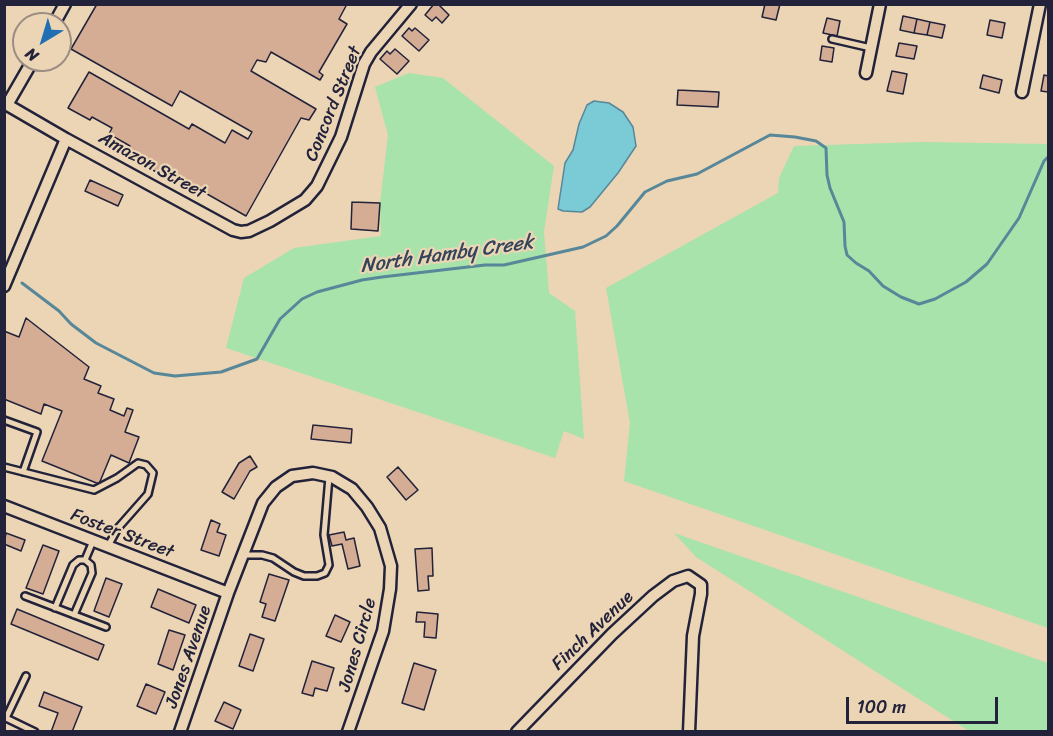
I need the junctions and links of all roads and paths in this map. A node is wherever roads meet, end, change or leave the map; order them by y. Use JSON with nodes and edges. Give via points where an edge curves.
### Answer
{"nodes":[{"id":1,"x":411,"y":4,"type":"edge"},
{"id":2,"x":880,"y":4,"type":"edge"},
{"id":3,"x":1040,"y":4,"type":"edge"},
{"id":4,"x":832,"y":39,"type":"dead end"},
{"id":5,"x":871,"y":48,"type":"junction"},
{"id":6,"x":26,"y":72,"type":"edge"},
{"id":7,"x":866,"y":73,"type":"dead end"},
{"id":8,"x":1022,"y":92,"type":"dead end"},
{"id":9,"x":6,"y":104,"type":"edge"},
{"id":10,"x":66,"y":139,"type":"junction"},
{"id":11,"x":285,"y":212,"type":"joint"},
{"id":12,"x":4,"y":286,"type":"edge"},
{"id":13,"x":4,"y":420,"type":"edge"},
{"id":14,"x":4,"y":467,"type":"edge"},
{"id":15,"x":23,"y":472,"type":"junction"},
{"id":16,"x":329,"y":476,"type":"junction"},
{"id":17,"x":4,"y":506,"type":"edge"},
{"id":18,"x":93,"y":541,"type":"junction"},
{"id":19,"x":108,"y":546,"type":"junction"},
{"id":20,"x":243,"y":555,"type":"junction"},
{"id":21,"x":85,"y":560,"type":"junction"},
{"id":22,"x":228,"y":593,"type":"junction"},
{"id":23,"x":25,"y":596,"type":"dead end"},
{"id":24,"x":55,"y":608,"type":"junction"},
{"id":25,"x":74,"y":615,"type":"junction"},
{"id":26,"x":106,"y":627,"type":"dead end"},
{"id":27,"x":26,"y":676,"type":"dead end"},
{"id":28,"x":35,"y":732,"type":"edge"},
{"id":29,"x":180,"y":732,"type":"edge"},
{"id":30,"x":348,"y":732,"type":"edge"},
{"id":31,"x":517,"y":732,"type":"edge"},
{"id":32,"x":689,"y":732,"type":"edge"}],
"edges":[{"from":1,"to":11,"type":"street","name":"Concord Street","via":[[364,64],[341,137],[317,186]]},
{"from":2,"to":5,"type":"street"},
{"from":3,"to":8,"type":"street"},
{"from":4,"to":5,"type":"lane"},
{"from":5,"to":7,"type":"street"},
{"from":6,"to":9,"type":"street"},
{"from":9,"to":10,"type":"street","name":"Amazon Street"},
{"from":10,"to":11,"type":"street","name":"Amazon Street","via":[[233,230],[249,231]]},
{"from":10,"to":12,"type":"street"},
{"from":13,"to":15,"type":"lane","via":[[37,432]]},
{"from":14,"to":15,"type":"lane"},
{"from":15,"to":19,"type":"lane","via":[[94,490],[138,463],[146,465],[153,473],[147,495]]},
{"from":16,"to":20,"type":"street","name":"Jones Circle","via":[[291,476],[276,487],[263,502]]},
{"from":16,"to":20,"type":"lane","via":[[324,535],[329,565],[325,573],[307,576],[273,558]]},
{"from":16,"to":30,"type":"street","name":"Jones Circle","via":[[352,489],[367,507],[380,528],[391,566],[383,631]]},
{"from":17,"to":18,"type":"street","name":"Foster Street"},
{"from":18,"to":19,"type":"street","name":"Foster Street"},
{"from":18,"to":21,"type":"lane"},
{"from":19,"to":22,"type":"street","name":"Foster Street"},
{"from":20,"to":22,"type":"street","name":"Jones Circle"},
{"from":21,"to":24,"type":"lane","via":[[73,565]]},
{"from":21,"to":25,"type":"lane","via":[[92,573]]},
{"from":22,"to":29,"type":"street","name":"Jones Avenue"},
{"from":23,"to":24,"type":"lane"},
{"from":24,"to":25,"type":"lane"},
{"from":25,"to":26,"type":"lane"},
{"from":27,"to":28,"type":"lane","via":[[6,718]]},
{"from":31,"to":32,"type":"street","name":"Finch Avenue","via":[[653,596],[673,581],[688,576],[701,585],[693,636]]}]}
